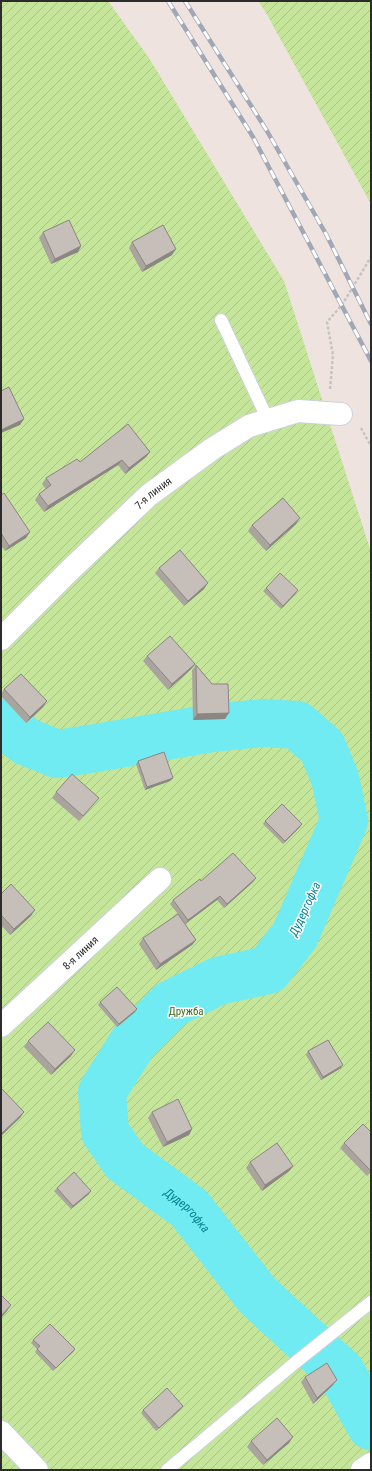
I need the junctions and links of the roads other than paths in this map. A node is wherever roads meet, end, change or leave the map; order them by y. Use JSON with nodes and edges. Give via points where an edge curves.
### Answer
{"nodes":[{"id":1,"x":221,"y":320,"type":"dead end"},
{"id":2,"x":335,"y":414,"type":"road end"},
{"id":3,"x":268,"y":420,"type":"junction"},
{"id":4,"x":1,"y":639,"type":"edge"},
{"id":5,"x":160,"y":880,"type":"dead end"},
{"id":6,"x":1,"y":1026,"type":"edge"},
{"id":7,"x":371,"y":1302,"type":"edge"},
{"id":8,"x":1,"y":1432,"type":"edge"},
{"id":9,"x":371,"y":1464,"type":"edge"},
{"id":10,"x":37,"y":1470,"type":"edge"},
{"id":11,"x":167,"y":1470,"type":"edge"},
{"id":12,"x":362,"y":1470,"type":"edge"}],
"edges":[{"from":1,"to":3,"type":"lane"},
{"from":2,"to":3,"type":"street","name":"7-я линия","via":[[298,411]]},
{"from":3,"to":4,"type":"street","name":"7-я линия","via":[[249,426],[212,449],[149,495]]},
{"from":5,"to":6,"type":"street","name":"8-я линия"},
{"from":7,"to":11,"type":"lane"},
{"from":8,"to":10,"type":"street"},
{"from":9,"to":12,"type":"street"}]}
